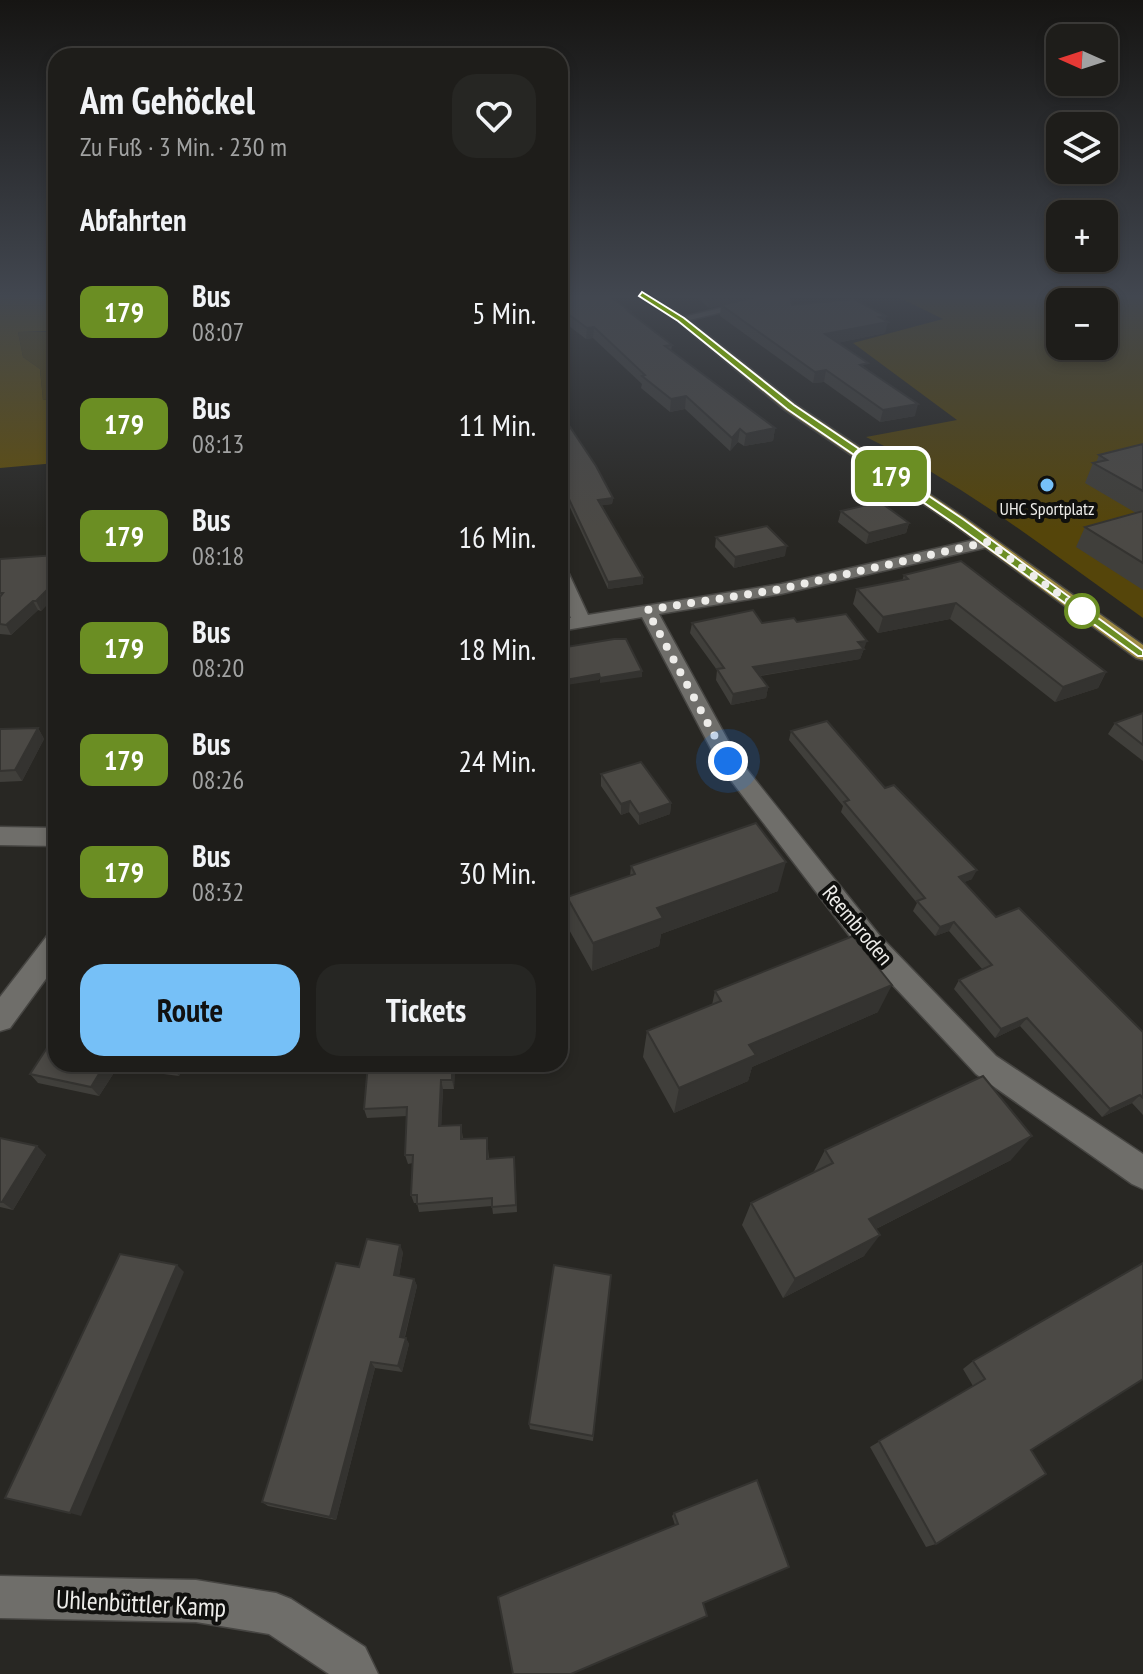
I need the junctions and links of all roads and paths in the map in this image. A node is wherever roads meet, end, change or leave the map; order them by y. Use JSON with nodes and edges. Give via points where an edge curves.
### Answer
{"nodes":[{"id":1,"x":748,"y":373,"type":"edge"},
{"id":2,"x":987,"y":542,"type":"junction"},
{"id":3,"x":568,"y":591,"type":"edge"},
{"id":4,"x":647,"y":610,"type":"junction"},
{"id":5,"x":582,"y":621,"type":"junction"},
{"id":6,"x":568,"y":624,"type":"edge"},
{"id":7,"x":1143,"y":654,"type":"edge"},
{"id":8,"x":0,"y":836,"type":"edge"},
{"id":9,"x":48,"y":837,"type":"edge"},
{"id":10,"x":48,"y":955,"type":"edge"},
{"id":11,"x":0,"y":1019,"type":"edge"},
{"id":12,"x":1143,"y":1173,"type":"edge"},
{"id":13,"x":0,"y":1597,"type":"edge"},
{"id":14,"x":356,"y":1674,"type":"edge"}],
"edges":[{"from":1,"to":2,"type":"main road"},
{"from":2,"to":4,"type":"street","via":[[781,589]]},
{"from":2,"to":7,"type":"main road"},
{"from":3,"to":5,"type":"street"},
{"from":4,"to":5,"type":"street"},
{"from":4,"to":12,"type":"street","name":"Reembroden","via":[[728,761],[871,944],[986,1065]]},
{"from":5,"to":6,"type":"street"},
{"from":8,"to":9,"type":"street"},
{"from":10,"to":11,"type":"street"},
{"from":13,"to":14,"type":"street","name":"Uhlenbüttler Kamp","via":[[196,1601],[276,1614],[350,1662]]}]}
